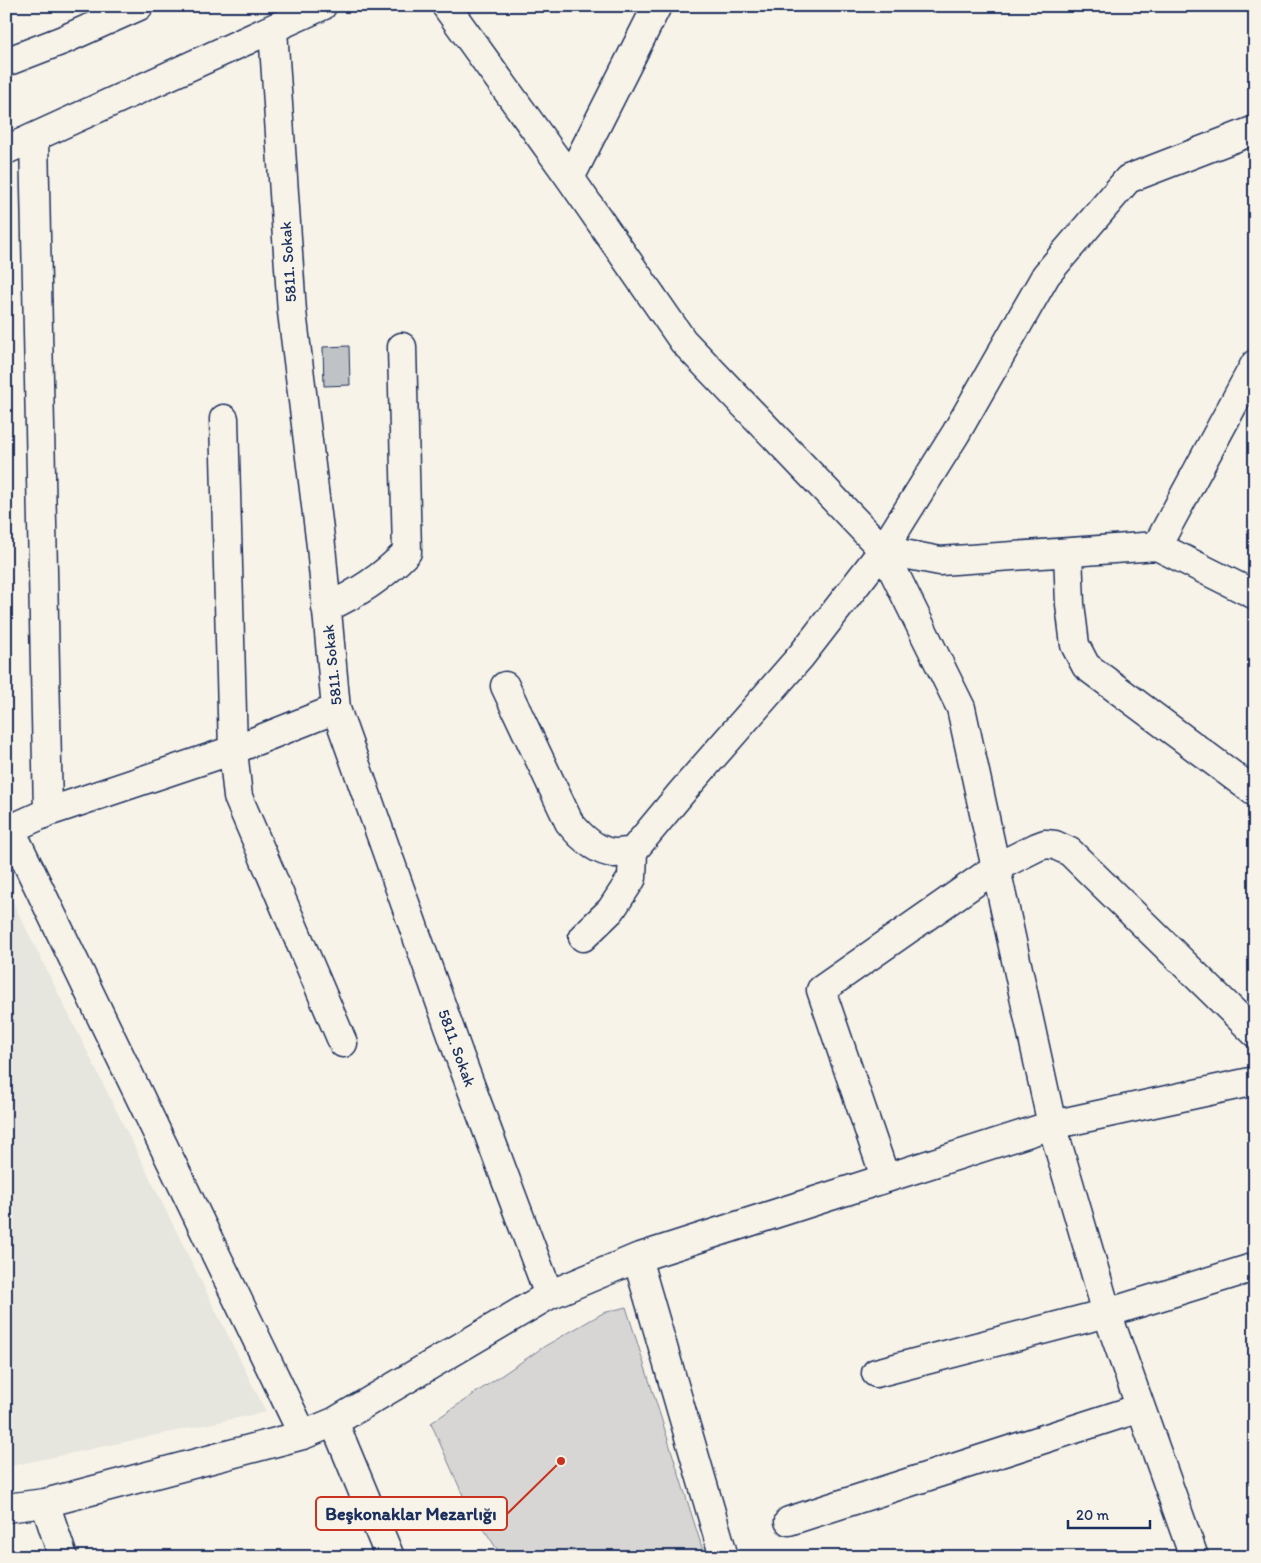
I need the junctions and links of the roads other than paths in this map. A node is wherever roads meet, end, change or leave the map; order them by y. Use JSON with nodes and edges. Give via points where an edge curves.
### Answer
{"nodes":[{"id":1,"x":139,"y":6,"type":"edge"},
{"id":2,"x":322,"y":6,"type":"edge"},
{"id":3,"x":446,"y":6,"type":"edge"},
{"id":4,"x":657,"y":6,"type":"edge"},
{"id":5,"x":273,"y":30,"type":"junction"},
{"id":6,"x":6,"y":62,"type":"edge"},
{"id":7,"x":1255,"y":130,"type":"edge"},
{"id":8,"x":34,"y":139,"type":"junction"},
{"id":9,"x":6,"y":150,"type":"edge"},
{"id":10,"x":570,"y":178,"type":"junction"},
{"id":11,"x":402,"y":346,"type":"dead end"},
{"id":12,"x":1255,"y":364,"type":"edge"},
{"id":13,"x":224,"y":419,"type":"dead end"},
{"id":14,"x":1157,"y":546,"type":"junction"},
{"id":15,"x":883,"y":550,"type":"junction"},
{"id":16,"x":1068,"y":553,"type":"junction"},
{"id":17,"x":1254,"y":591,"type":"edge"},
{"id":18,"x":326,"y":608,"type":"junction"},
{"id":19,"x":505,"y":686,"type":"dead end"},
{"id":20,"x":336,"y":709,"type":"junction"},
{"id":21,"x":233,"y":750,"type":"junction"},
{"id":22,"x":1255,"y":792,"type":"edge"},
{"id":23,"x":48,"y":812,"type":"junction"},
{"id":24,"x":9,"y":830,"type":"edge"},
{"id":25,"x":634,"y":851,"type":"junction"},
{"id":26,"x":997,"y":867,"type":"junction"},
{"id":27,"x":583,"y":937,"type":"dead end"},
{"id":28,"x":1255,"y":1033,"type":"edge"},
{"id":29,"x":342,"y":1043,"type":"dead end"},
{"id":30,"x":1255,"y":1081,"type":"edge"},
{"id":31,"x":1052,"y":1125,"type":"junction"},
{"id":32,"x":885,"y":1177,"type":"junction"},
{"id":33,"x":637,"y":1258,"type":"junction"},
{"id":34,"x":1255,"y":1267,"type":"edge"},
{"id":35,"x":549,"y":1295,"type":"junction"},
{"id":36,"x":1106,"y":1313,"type":"junction"},
{"id":37,"x":876,"y":1373,"type":"dead end"},
{"id":38,"x":1140,"y":1408,"type":"junction"},
{"id":39,"x":334,"y":1422,"type":"junction"},
{"id":40,"x":303,"y":1436,"type":"junction"},
{"id":41,"x":45,"y":1503,"type":"junction"},
{"id":42,"x":6,"y":1508,"type":"edge"},
{"id":43,"x":6,"y":1517,"type":"edge"},
{"id":44,"x":789,"y":1521,"type":"dead end"},
{"id":45,"x":63,"y":1557,"type":"edge"},
{"id":46,"x":390,"y":1557,"type":"edge"},
{"id":47,"x":724,"y":1557,"type":"edge"},
{"id":48,"x":1194,"y":1557,"type":"edge"}],
"edges":[{"from":1,"to":6,"type":"street"},
{"from":2,"to":5,"type":"street"},
{"from":3,"to":10,"type":"street"},
{"from":4,"to":10,"type":"street"},
{"from":5,"to":8,"type":"street"},
{"from":5,"to":18,"type":"street","name":"5811. Sokak","via":[[292,312]]},
{"from":7,"to":15,"type":"street","via":[[1128,179],[1046,275],[956,433]]},
{"from":8,"to":9,"type":"street"},
{"from":8,"to":23,"type":"street"},
{"from":10,"to":15,"type":"street","via":[[684,341]]},
{"from":11,"to":18,"type":"street","via":[[407,552],[391,569],[356,594]]},
{"from":12,"to":14,"type":"street"},
{"from":13,"to":21,"type":"street"},
{"from":14,"to":16,"type":"street"},
{"from":14,"to":17,"type":"street"},
{"from":15,"to":16,"type":"street","via":[[940,561]]},
{"from":15,"to":25,"type":"street","via":[[801,656]]},
{"from":15,"to":26,"type":"street","via":[[961,708]]},
{"from":16,"to":22,"type":"street","via":[[1075,645],[1086,666]]},
{"from":18,"to":20,"type":"street","name":"5811. Sokak"},
{"from":19,"to":25,"type":"street","via":[[569,822],[578,833],[601,849],[613,853]]},
{"from":20,"to":21,"type":"street"},
{"from":20,"to":35,"type":"street","name":"5811. Sokak"},
{"from":21,"to":23,"type":"street"},
{"from":21,"to":29,"type":"street","via":[[238,797]]},
{"from":23,"to":24,"type":"street"},
{"from":24,"to":40,"type":"street"},
{"from":25,"to":27,"type":"street","via":[[632,878],[611,910]]},
{"from":26,"to":28,"type":"street","via":[[1045,844],[1070,852]]},
{"from":26,"to":31,"type":"street"},
{"from":26,"to":32,"type":"street","via":[[821,990]]},
{"from":30,"to":31,"type":"street"},
{"from":31,"to":32,"type":"street"},
{"from":31,"to":36,"type":"street"},
{"from":32,"to":33,"type":"street"},
{"from":33,"to":35,"type":"street"},
{"from":33,"to":47,"type":"street"},
{"from":34,"to":36,"type":"street"},
{"from":35,"to":39,"type":"street"},
{"from":36,"to":37,"type":"street"},
{"from":36,"to":38,"type":"street"},
{"from":38,"to":44,"type":"street"},
{"from":38,"to":48,"type":"street"},
{"from":39,"to":40,"type":"street"},
{"from":39,"to":46,"type":"street"},
{"from":40,"to":41,"type":"street"},
{"from":41,"to":42,"type":"street"},
{"from":41,"to":43,"type":"street"},
{"from":41,"to":45,"type":"street"}]}
